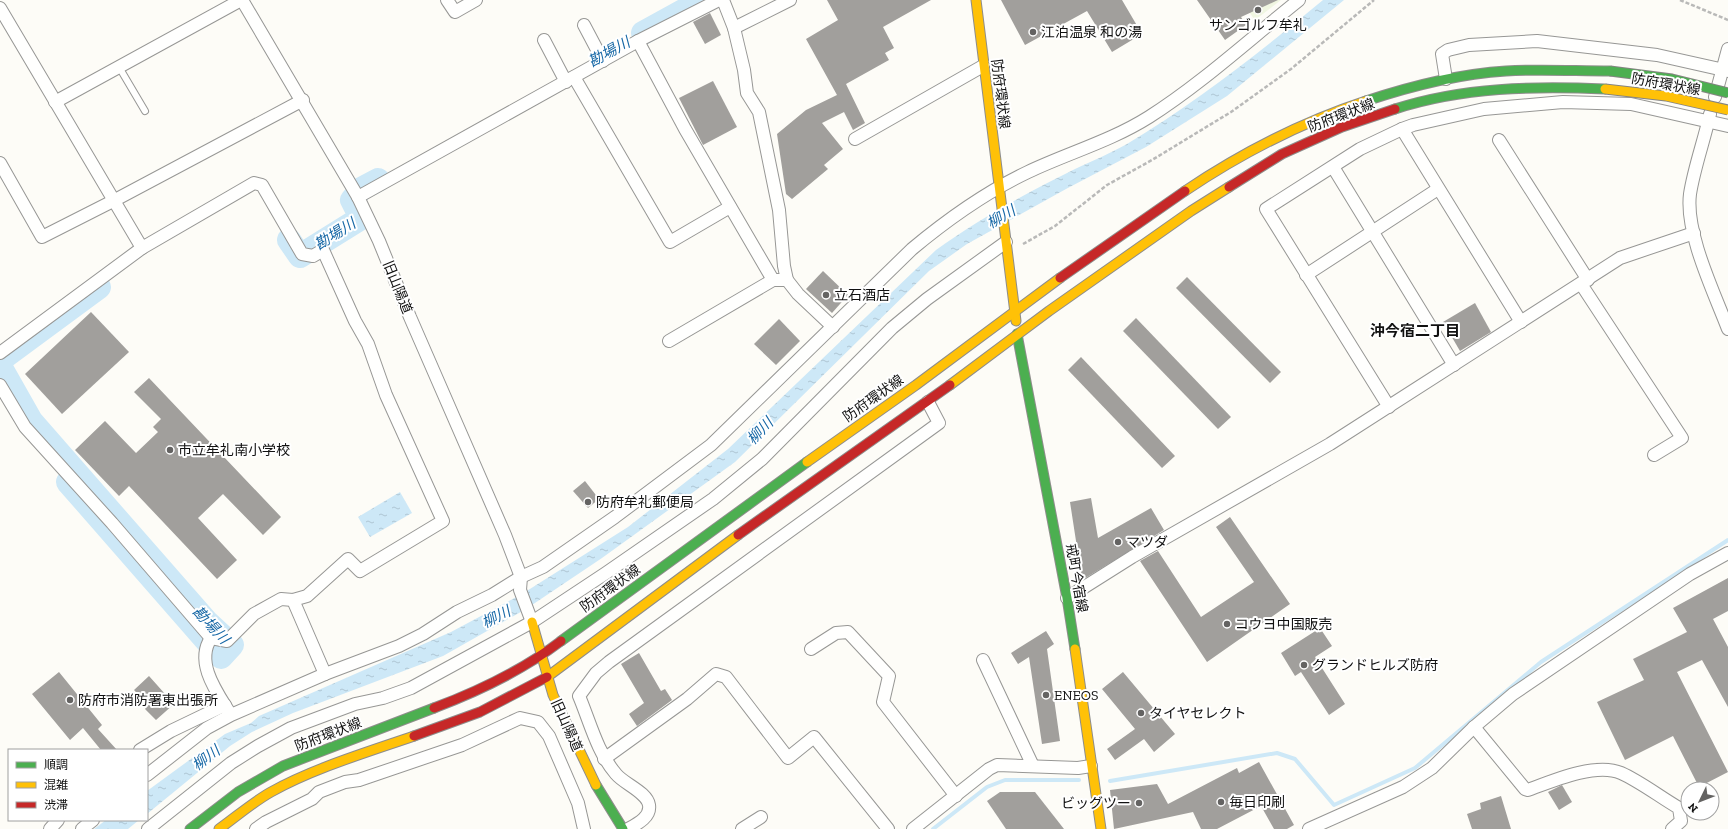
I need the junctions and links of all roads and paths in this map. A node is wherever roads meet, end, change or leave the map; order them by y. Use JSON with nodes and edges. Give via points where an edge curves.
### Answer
{"nodes":[{"id":1,"x":242,"y":0,"type":"edge"},
{"id":2,"x":447,"y":0,"type":"edge"},
{"id":3,"x":476,"y":0,"type":"edge"},
{"id":4,"x":719,"y":0,"type":"edge"},
{"id":5,"x":723,"y":0,"type":"edge"},
{"id":6,"x":790,"y":0,"type":"edge"},
{"id":7,"x":976,"y":0,"type":"edge"},
{"id":8,"x":1299,"y":0,"type":"edge"},
{"id":9,"x":1374,"y":0,"type":"edge"},
{"id":10,"x":1680,"y":0,"type":"edge"},
{"id":11,"x":0,"y":8,"type":"edge"},
{"id":12,"x":1728,"y":20,"type":"edge"},
{"id":13,"x":584,"y":25,"type":"dead end"},
{"id":14,"x":734,"y":28,"type":"junction"},
{"id":15,"x":544,"y":40,"type":"dead end"},
{"id":16,"x":638,"y":41,"type":"junction"},
{"id":17,"x":1728,"y":49,"type":"edge"},
{"id":18,"x":603,"y":61,"type":"junction"},
{"id":19,"x":983,"y":66,"type":"junction"},
{"id":20,"x":119,"y":67,"type":"junction"},
{"id":21,"x":1725,"y":70,"type":"edge"},
{"id":22,"x":1446,"y":79,"type":"junction"},
{"id":23,"x":570,"y":80,"type":"junction"},
{"id":24,"x":1728,"y":93,"type":"edge"},
{"id":25,"x":302,"y":100,"type":"junction"},
{"id":26,"x":56,"y":102,"type":"junction"},
{"id":27,"x":1728,"y":110,"type":"edge"},
{"id":28,"x":145,"y":111,"type":"dead end"},
{"id":29,"x":1709,"y":122,"type":"junction"},
{"id":30,"x":1728,"y":126,"type":"edge"},
{"id":31,"x":1402,"y":129,"type":"junction"},
{"id":32,"x":855,"y":139,"type":"dead end"},
{"id":33,"x":1499,"y":140,"type":"dead end"},
{"id":34,"x":0,"y":163,"type":"edge"},
{"id":35,"x":1333,"y":167,"type":"junction"},
{"id":36,"x":1438,"y":189,"type":"junction"},
{"id":37,"x":999,"y":194,"type":"junction"},
{"id":38,"x":358,"y":197,"type":"junction"},
{"id":39,"x":115,"y":200,"type":"junction"},
{"id":40,"x":730,"y":207,"type":"junction"},
{"id":41,"x":1373,"y":232,"type":"junction"},
{"id":42,"x":1694,"y":233,"type":"junction"},
{"id":43,"x":1006,"y":237,"type":"junction"},
{"id":44,"x":1023,"y":244,"type":"dead end"},
{"id":45,"x":142,"y":248,"type":"junction"},
{"id":46,"x":1306,"y":275,"type":"junction"},
{"id":47,"x":773,"y":280,"type":"junction"},
{"id":48,"x":787,"y":280,"type":"junction"},
{"id":49,"x":1584,"y":282,"type":"junction"},
{"id":50,"x":1014,"y":311,"type":"junction"},
{"id":51,"x":1521,"y":322,"type":"junction"},
{"id":52,"x":833,"y":326,"type":"junction"},
{"id":53,"x":1728,"y":329,"type":"edge"},
{"id":54,"x":1017,"y":334,"type":"junction"},
{"id":55,"x":669,"y":341,"type":"dead end"},
{"id":56,"x":0,"y":353,"type":"edge"},
{"id":57,"x":1454,"y":365,"type":"junction"},
{"id":58,"x":0,"y":385,"type":"edge"},
{"id":59,"x":928,"y":402,"type":"junction"},
{"id":60,"x":1389,"y":407,"type":"junction"},
{"id":61,"x":1654,"y":456,"type":"dead end"},
{"id":62,"x":1728,"y":552,"type":"edge"},
{"id":63,"x":521,"y":577,"type":"junction"},
{"id":64,"x":1067,"y":598,"type":"junction"},
{"id":65,"x":293,"y":600,"type":"junction"},
{"id":66,"x":530,"y":617,"type":"junction"},
{"id":67,"x":211,"y":638,"type":"junction"},
{"id":68,"x":811,"y":649,"type":"dead end"},
{"id":69,"x":541,"y":656,"type":"junction"},
{"id":70,"x":983,"y":660,"type":"dead end"},
{"id":71,"x":325,"y":674,"type":"junction"},
{"id":72,"x":548,"y":676,"type":"junction"},
{"id":73,"x":228,"y":710,"type":"junction"},
{"id":74,"x":1474,"y":727,"type":"junction"},
{"id":75,"x":142,"y":749,"type":"edge"},
{"id":76,"x":604,"y":759,"type":"junction"},
{"id":77,"x":1033,"y":766,"type":"junction"},
{"id":78,"x":1092,"y":766,"type":"junction"},
{"id":79,"x":148,"y":774,"type":"edge"},
{"id":80,"x":956,"y":796,"type":"junction"},
{"id":81,"x":761,"y":817,"type":"dead end"},
{"id":82,"x":57,"y":821,"type":"edge"},
{"id":83,"x":92,"y":821,"type":"edge"},
{"id":84,"x":50,"y":829,"type":"edge"},
{"id":85,"x":82,"y":829,"type":"edge"},
{"id":86,"x":148,"y":829,"type":"edge"},
{"id":87,"x":190,"y":829,"type":"edge"},
{"id":88,"x":219,"y":829,"type":"edge"},
{"id":89,"x":256,"y":829,"type":"edge"},
{"id":90,"x":584,"y":829,"type":"edge"},
{"id":91,"x":622,"y":829,"type":"edge"},
{"id":92,"x":628,"y":829,"type":"edge"},
{"id":93,"x":742,"y":829,"type":"edge"},
{"id":94,"x":888,"y":829,"type":"edge"},
{"id":95,"x":913,"y":829,"type":"edge"},
{"id":96,"x":1101,"y":829,"type":"edge"},
{"id":97,"x":1309,"y":829,"type":"edge"},
{"id":98,"x":1672,"y":829,"type":"edge"}],
"edges":[{"from":1,"to":20,"type":"street"},
{"from":1,"to":25,"type":"street","name":"旧山陽道"},
{"from":2,"to":3,"type":"street","via":[[455,12]]},
{"from":4,"to":16,"type":"street"},
{"from":5,"to":14,"type":"street"},
{"from":6,"to":14,"type":"street"},
{"from":7,"to":19,"type":"main road","name":"防府環状線"},
{"from":8,"to":37,"type":"street","via":[[1149,117],[1114,136],[1028,172]]},
{"from":9,"to":44,"type":"path","via":[[1291,69],[1231,112],[1107,185],[1055,226]]},
{"from":10,"to":12,"type":"path"},
{"from":11,"to":26,"type":"street"},
{"from":13,"to":18,"type":"street"},
{"from":14,"to":48,"type":"street","via":[[748,93],[759,112],[779,210]]},
{"from":15,"to":23,"type":"street"},
{"from":16,"to":18,"type":"street"},
{"from":16,"to":40,"type":"street"},
{"from":17,"to":21,"type":"street"},
{"from":18,"to":23,"type":"street"},
{"from":19,"to":32,"type":"street"},
{"from":19,"to":37,"type":"main road","name":"防府環状線"},
{"from":20,"to":26,"type":"street"},
{"from":20,"to":28,"type":"lane"},
{"from":21,"to":22,"type":"street","via":[[1657,55],[1537,41],[1469,45],[1448,50],[1442,54]]},
{"from":21,"to":29,"type":"street"},
{"from":22,"to":24,"type":"main road","name":"防府環状線","bridge":true,"via":[[1506,71],[1610,71],[1672,79]]},
{"from":22,"to":50,"type":"main road","name":"防府環状線","via":[[1393,92],[1335,111],[1245,154],[1207,176]]},
{"from":23,"to":38,"type":"street"},
{"from":23,"to":40,"type":"street","via":[[670,242]]},
{"from":25,"to":38,"type":"street","name":"旧山陽道"},
{"from":25,"to":39,"type":"street"},
{"from":26,"to":39,"type":"street"},
{"from":27,"to":54,"type":"main road","name":"防府環状線","bridge":true,"via":[[1666,96],[1605,88],[1550,87],[1460,94],[1397,108],[1342,127],[1282,154],[1191,211]]},
{"from":29,"to":30,"type":"street"},
{"from":29,"to":31,"type":"street","via":[[1631,104],[1563,102],[1484,109]]},
{"from":29,"to":42,"type":"street","via":[[1690,195]]},
{"from":31,"to":35,"type":"street","via":[[1360,149]]},
{"from":31,"to":36,"type":"street"},
{"from":33,"to":49,"type":"street"},
{"from":34,"to":39,"type":"street","via":[[42,237]]},
{"from":35,"to":41,"type":"street"},
{"from":35,"to":46,"type":"street","via":[[1266,209]]},
{"from":36,"to":41,"type":"street"},
{"from":36,"to":51,"type":"street"},
{"from":37,"to":43,"type":"main road","name":"防府環状線"},
{"from":37,"to":52,"type":"street","via":[[947,220],[912,248]]},
{"from":38,"to":63,"type":"street","name":"旧山陽道","via":[[459,426]]},
{"from":39,"to":45,"type":"street"},
{"from":40,"to":47,"type":"street"},
{"from":41,"to":46,"type":"street"},
{"from":41,"to":57,"type":"street"},
{"from":42,"to":49,"type":"street","via":[[1620,258]]},
{"from":42,"to":53,"type":"street"},
{"from":43,"to":50,"type":"main road","name":"防府環状線"},
{"from":43,"to":66,"type":"street","via":[[892,328],[762,458],[713,499]]},
{"from":45,"to":56,"type":"street"},
{"from":45,"to":65,"type":"street","via":[[254,184],[262,185],[302,254],[313,256],[323,250],[368,344],[386,395],[443,521],[360,571],[348,559],[307,596]]},
{"from":46,"to":60,"type":"street"},
{"from":47,"to":48,"type":"street"},
{"from":47,"to":55,"type":"street"},
{"from":48,"to":52,"type":"street","via":[[798,294]]},
{"from":49,"to":51,"type":"street"},
{"from":49,"to":61,"type":"street","via":[[1682,438]]},
{"from":50,"to":54,"type":"main road","name":"防府環状線"},
{"from":50,"to":69,"type":"main road","name":"防府環状線","via":[[916,385],[769,488]]},
{"from":51,"to":57,"type":"street"},
{"from":52,"to":63,"type":"street","via":[[700,454],[543,567]]},
{"from":54,"to":59,"type":"main road","name":"防府環状線"},
{"from":54,"to":64,"type":"main road","name":"戒町今宿線"},
{"from":57,"to":60,"type":"street"},
{"from":58,"to":67,"type":"street","via":[[25,427]]},
{"from":59,"to":72,"type":"main road","name":"防府環状線","via":[[773,509]]},
{"from":59,"to":76,"type":"street","via":[[939,423],[596,673],[579,696]]},
{"from":60,"to":64,"type":"street","via":[[1330,444],[1132,557]]},
{"from":62,"to":74,"type":"street","via":[[1690,574],[1513,694]]},
{"from":63,"to":66,"type":"street","name":"旧山陽道","via":[[520,590]]},
{"from":63,"to":71,"type":"street","via":[[492,596],[457,612],[405,643]]},
{"from":64,"to":78,"type":"main road","name":"戒町今宿線"},
{"from":65,"to":67,"type":"street","via":[[281,600],[254,614],[227,641]]},
{"from":65,"to":71,"type":"street"},
{"from":66,"to":69,"type":"main road","name":"旧山陽道"},
{"from":66,"to":86,"type":"street","via":[[411,688],[355,704],[291,728],[258,746],[231,763]]},
{"from":67,"to":73,"type":"street","via":[[206,646],[205,666]]},
{"from":68,"to":80,"type":"street","via":[[836,633],[848,632],[889,676],[883,702]]},
{"from":69,"to":72,"type":"main road","name":"旧山陽道"},
{"from":69,"to":87,"type":"main road","name":"防府環状線","via":[[456,700],[284,766],[238,792]]},
{"from":70,"to":77,"type":"street"},
{"from":71,"to":73,"type":"street"},
{"from":72,"to":88,"type":"main road","name":"防府環状線","via":[[473,715],[294,781],[271,792]]},
{"from":72,"to":91,"type":"main road","name":"旧山陽道","via":[[553,695],[583,760]]},
{"from":73,"to":75,"type":"street","via":[[171,731]]},
{"from":73,"to":79,"type":"street"},
{"from":74,"to":97,"type":"street","via":[[1432,768],[1403,787]]},
{"from":74,"to":98,"type":"street","via":[[1525,789],[1590,770],[1620,772],[1679,808],[1681,821]]},
{"from":76,"to":92,"type":"street","via":[[617,775],[646,797],[649,804],[643,820]]},
{"from":76,"to":94,"type":"street","via":[[716,674],[726,677],[788,758],[814,737]]},
{"from":77,"to":78,"type":"street"},
{"from":77,"to":80,"type":"street","via":[[997,765]]},
{"from":78,"to":96,"type":"main road","name":"戒町今宿線"},
{"from":80,"to":95,"type":"street"},
{"from":81,"to":93,"type":"street"},
{"from":82,"to":84,"type":"street"},
{"from":83,"to":85,"type":"street"},
{"from":89,"to":90,"type":"street","via":[[312,799],[319,792],[462,745],[520,718],[538,722],[549,736],[578,803]]}]}
